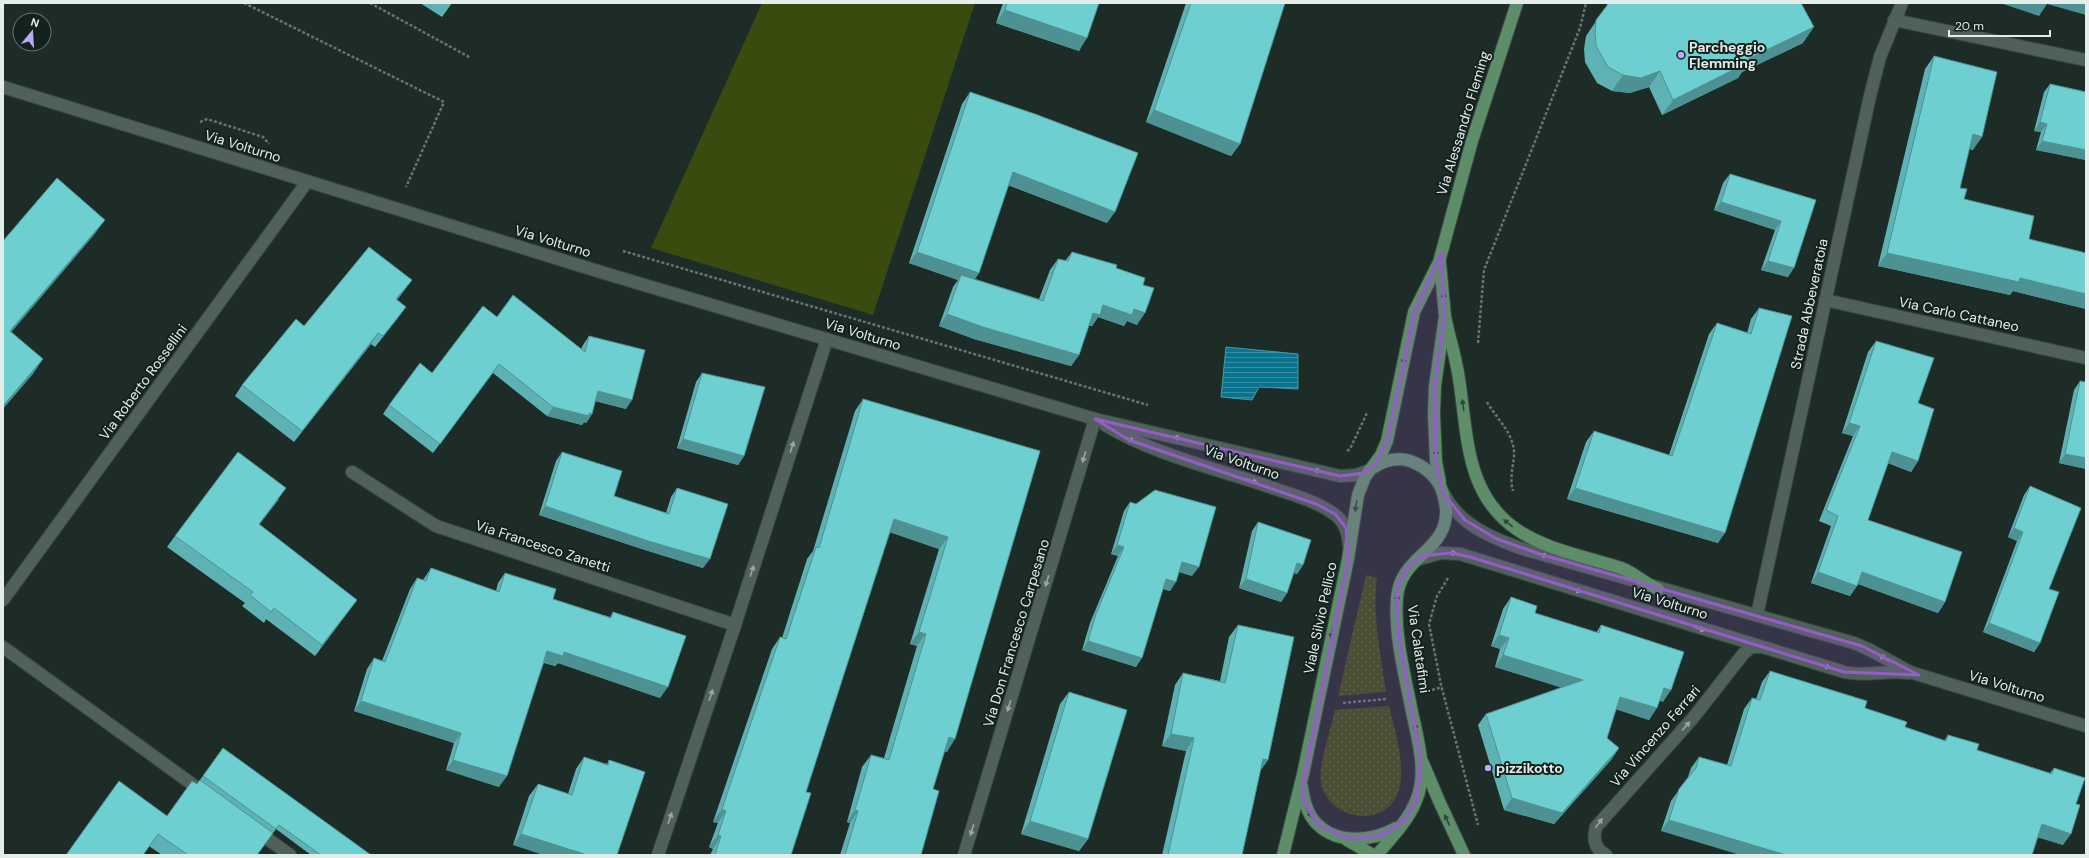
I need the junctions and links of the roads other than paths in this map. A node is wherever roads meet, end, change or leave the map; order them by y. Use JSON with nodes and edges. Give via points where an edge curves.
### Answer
{"nodes":[{"id":1,"x":1517,"y":3,"type":"edge"},
{"id":2,"x":1902,"y":3,"type":"edge"},
{"id":3,"x":1894,"y":20,"type":"junction"},
{"id":4,"x":2086,"y":60,"type":"edge"},
{"id":5,"x":3,"y":87,"type":"edge"},
{"id":6,"x":307,"y":182,"type":"junction"},
{"id":7,"x":1441,"y":253,"type":"junction"},
{"id":8,"x":1825,"y":300,"type":"junction"},
{"id":9,"x":1446,"y":316,"type":"junction"},
{"id":10,"x":827,"y":339,"type":"junction"},
{"id":11,"x":2086,"y":358,"type":"edge"},
{"id":12,"x":1095,"y":419,"type":"junction"},
{"id":13,"x":1370,"y":470,"type":"junction"},
{"id":14,"x":352,"y":472,"type":"dead end"},
{"id":15,"x":1443,"y":493,"type":"junction"},
{"id":16,"x":1348,"y":559,"type":"junction"},
{"id":17,"x":1414,"y":561,"type":"junction"},
{"id":18,"x":1658,"y":589,"type":"junction"},
{"id":19,"x":3,"y":600,"type":"edge"},
{"id":20,"x":1757,"y":615,"type":"junction"},
{"id":21,"x":735,"y":625,"type":"junction"},
{"id":22,"x":3,"y":647,"type":"edge"},
{"id":23,"x":1762,"y":647,"type":"junction"},
{"id":24,"x":1919,"y":675,"type":"junction"},
{"id":25,"x":2086,"y":726,"type":"edge"},
{"id":26,"x":1420,"y":748,"type":"junction"},
{"id":27,"x":1303,"y":774,"type":"junction"},
{"id":28,"x":213,"y":800,"type":"edge"},
{"id":29,"x":1406,"y":820,"type":"junction"},
{"id":30,"x":245,"y":823,"type":"edge"},
{"id":31,"x":1329,"y":832,"type":"junction"},
{"id":32,"x":290,"y":855,"type":"edge"},
{"id":33,"x":658,"y":855,"type":"edge"},
{"id":34,"x":964,"y":855,"type":"edge"},
{"id":35,"x":1283,"y":855,"type":"edge"},
{"id":36,"x":1373,"y":855,"type":"edge"},
{"id":37,"x":1377,"y":855,"type":"edge"},
{"id":38,"x":1464,"y":855,"type":"edge"},
{"id":39,"x":1606,"y":855,"type":"edge"}],
"edges":[{"from":1,"to":7,"type":"main road","name":"Via Alessandro Fleming","via":[[1472,140]]},
{"from":2,"to":3,"type":"street","name":"Strada Abbeveratoia"},
{"from":3,"to":4,"type":"street"},
{"from":3,"to":8,"type":"street","name":"Strada Abbeveratoia","via":[[1875,75]]},
{"from":5,"to":6,"type":"street","name":"Via Volturno"},
{"from":6,"to":10,"type":"street","name":"Via Volturno"},
{"from":6,"to":19,"type":"street","name":"Via Roberto Rossellini"},
{"from":9,"to":7,"type":"main road","name":"Via Alessandro Fleming","one_way":true,"via":[[1440,271]]},
{"from":7,"to":13,"type":"main road","name":"Via Alessandro Fleming","one_way":true,"via":[[1436,270],[1414,312],[1387,441]]},
{"from":8,"to":11,"type":"street","name":"Via Carlo Cattaneo"},
{"from":8,"to":20,"type":"street","name":"Strada Abbeveratoia"},
{"from":15,"to":9,"type":"main road","name":"Via Alessandro Fleming","one_way":true,"via":[[1436,461],[1434,414],[1437,370]]},
{"from":18,"to":9,"type":"main road","one_way":true,"via":[[1623,569],[1528,536],[1508,523],[1488,502],[1472,463],[1459,377]]},
{"from":10,"to":12,"type":"street","name":"Via Volturno"},
{"from":21,"to":10,"type":"street","one_way":true},
{"from":13,"to":12,"type":"street","name":"Via Volturno","one_way":true,"via":[[1356,475],[1340,476]]},
{"from":12,"to":16,"type":"street","name":"Via Volturno","one_way":true,"via":[[1129,440],[1326,508],[1342,521],[1346,528]]},
{"from":12,"to":34,"type":"street","name":"Via Don Francesco Carpesano","one_way":true},
{"from":13,"to":15,"type":"main road","name":"Via Calatafimi","via":[[1387,461],[1408,461],[1427,470],[1439,483]]},
{"from":13,"to":16,"type":"main road","name":"Viale Silvio Pellico","one_way":true,"via":[[1358,495]]},
{"from":14,"to":21,"type":"street","name":"Via Francesco Zanetti","via":[[436,526]]},
{"from":15,"to":17,"type":"main road","name":"Via Calatafimi","via":[[1446,516],[1443,530],[1434,544]]},
{"from":18,"to":15,"type":"street","name":"Via Volturno","one_way":true,"via":[[1543,556],[1497,539],[1465,520]]},
{"from":16,"to":27,"type":"main road","name":"Viale Silvio Pellico","one_way":true},
{"from":17,"to":23,"type":"street","name":"Via Volturno","one_way":true,"via":[[1436,554],[1460,554]]},
{"from":26,"to":17,"type":"main road","name":"Via Calatafimi","one_way":true,"via":[[1409,696],[1396,607],[1400,582]]},
{"from":18,"to":20,"type":"street","name":"Via Volturno"},
{"from":24,"to":20,"type":"street","name":"Via Volturno","one_way":true,"via":[[1862,646]]},
{"from":33,"to":21,"type":"street","one_way":true},
{"from":22,"to":28,"type":"street"},
{"from":23,"to":24,"type":"street","name":"Via Volturno","one_way":true,"via":[[1853,674],[1900,672]]},
{"from":39,"to":23,"type":"street","name":"Via Vincenzo Ferrari","one_way":true,"via":[[1597,848],[1594,841],[1596,827],[1693,718],[1744,653],[1752,647]]},
{"from":24,"to":25,"type":"street","name":"Via Volturno"},
{"from":26,"to":29,"type":"main road","name":"Via Calatafimi","via":[[1420,788]]},
{"from":38,"to":26,"type":"main road","name":"Via Calatafimi","one_way":true,"via":[[1439,801]]},
{"from":27,"to":31,"type":"main road","name":"Viale Silvio Pellico","one_way":true,"via":[[1302,788],[1309,814],[1317,825]]},
{"from":27,"to":35,"type":"main road","name":"Viale Silvio Pellico"},
{"from":29,"to":31,"type":"main road","name":"Viale Silvio Pellico","via":[[1385,835],[1373,838],[1344,837]]},
{"from":29,"to":37,"type":"main road"},
{"from":30,"to":32,"type":"street"},
{"from":31,"to":36,"type":"main road"}]}
